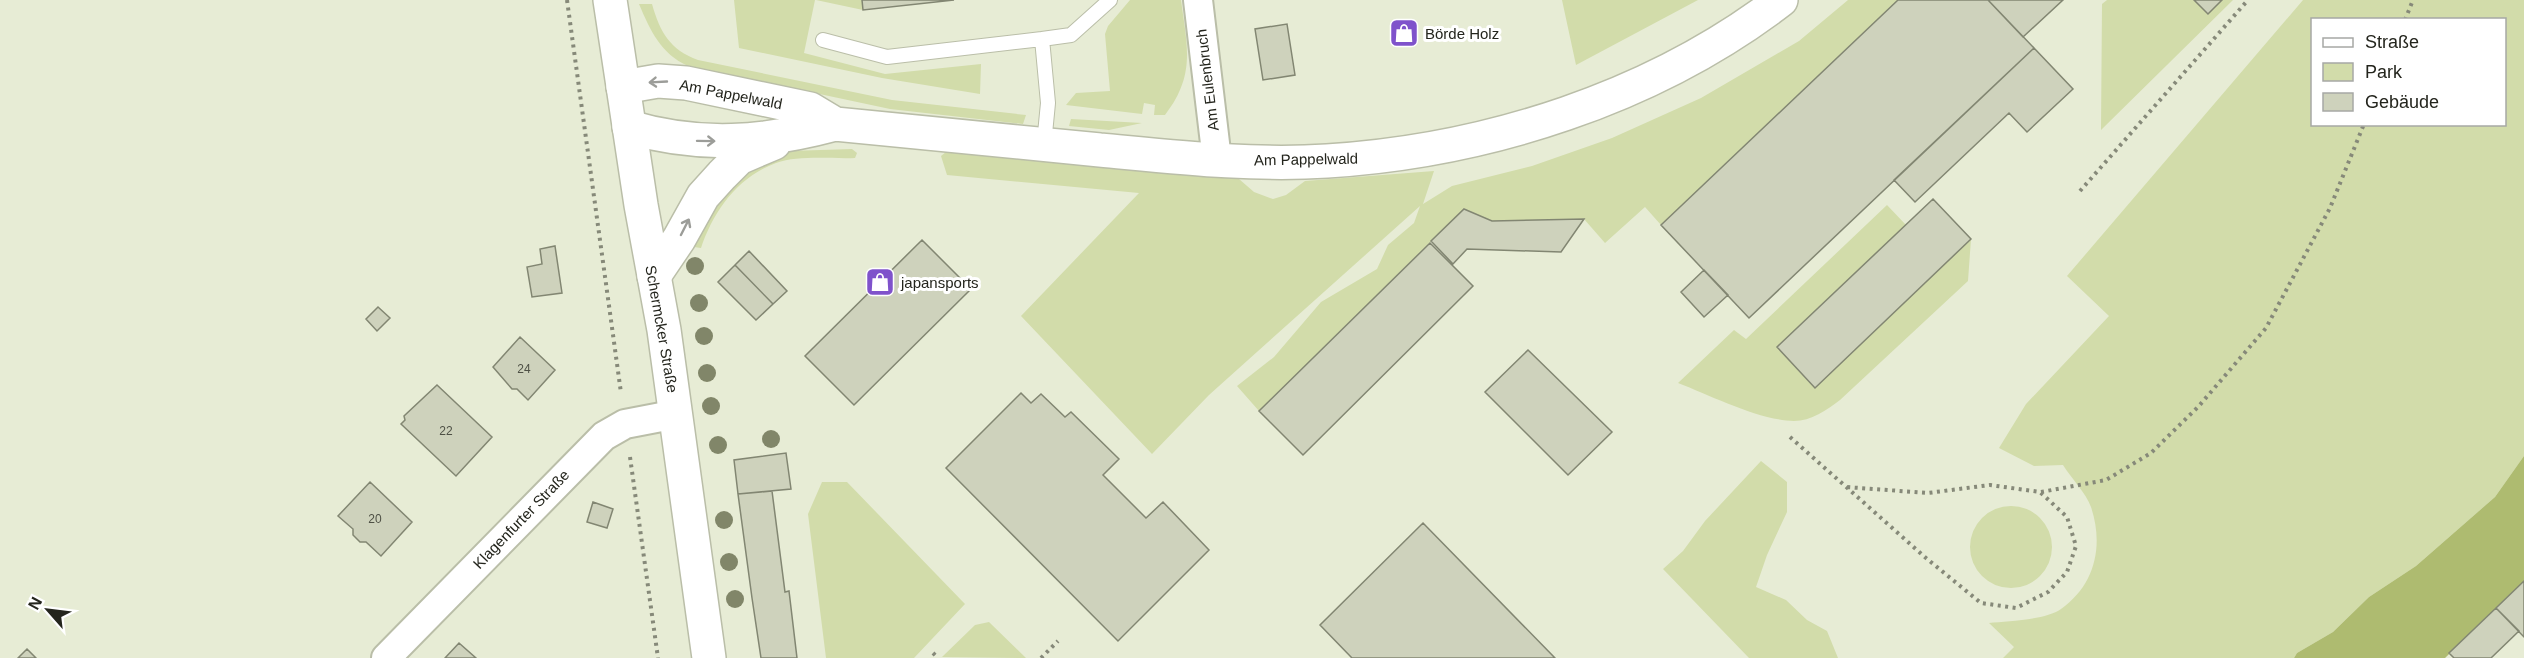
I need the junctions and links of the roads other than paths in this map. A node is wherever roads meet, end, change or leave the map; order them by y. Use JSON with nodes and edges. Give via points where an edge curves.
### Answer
{"nodes":[{"id":1,"x":610,"y":0,"type":"edge"},
{"id":2,"x":1110,"y":0,"type":"edge"},
{"id":3,"x":1198,"y":0,"type":"edge"},
{"id":4,"x":1781,"y":0,"type":"edge"},
{"id":5,"x":1042,"y":39,"type":"junction"},
{"id":6,"x":823,"y":40,"type":"dead end"},
{"id":7,"x":623,"y":87,"type":"junction"},
{"id":8,"x":835,"y":124,"type":"junction"},
{"id":9,"x":628,"y":127,"type":"junction"},
{"id":10,"x":790,"y":136,"type":"junction"},
{"id":11,"x":1044,"y":144,"type":"junction"},
{"id":12,"x":1217,"y":160,"type":"junction"},
{"id":13,"x":654,"y":276,"type":"junction"},
{"id":14,"x":676,"y":414,"type":"junction"},
{"id":15,"x":386,"y":658,"type":"edge"},
{"id":16,"x":709,"y":658,"type":"edge"}],
"edges":[{"from":1,"to":7,"type":"street","name":"Schermcker Straße"},
{"from":2,"to":5,"type":"lane","via":[[1071,35]]},
{"from":3,"to":12,"type":"street","name":"Am Eulenbruch"},
{"from":4,"to":12,"type":"street","name":"Am Pappelwald","via":[[1712,46],[1646,81],[1553,118],[1402,154],[1325,162]]},
{"from":5,"to":6,"type":"lane","via":[[887,57]]},
{"from":5,"to":11,"type":"lane","via":[[1048,103]]},
{"from":8,"to":7,"type":"street","name":"Am Pappelwald","one_way":true,"via":[[810,109],[686,83],[658,81]]},
{"from":7,"to":9,"type":"street","name":"Schermcker Straße"},
{"from":8,"to":10,"type":"street","name":"Am Pappelwald"},
{"from":8,"to":11,"type":"street","name":"Am Pappelwald"},
{"from":9,"to":10,"type":"street","name":"Am Pappelwald","one_way":true,"via":[[664,138],[706,142]]},
{"from":9,"to":13,"type":"street","name":"Schermcker Straße"},
{"from":13,"to":10,"type":"street","one_way":true,"via":[[703,196],[722,175],[739,158]]},
{"from":11,"to":12,"type":"street","name":"Am Pappelwald"},
{"from":13,"to":14,"type":"street","name":"Schermcker Straße"},
{"from":14,"to":15,"type":"street","name":"Klagenfurter Straße","via":[[614,428]]},
{"from":14,"to":16,"type":"street","name":"Schermcker Straße"}]}
